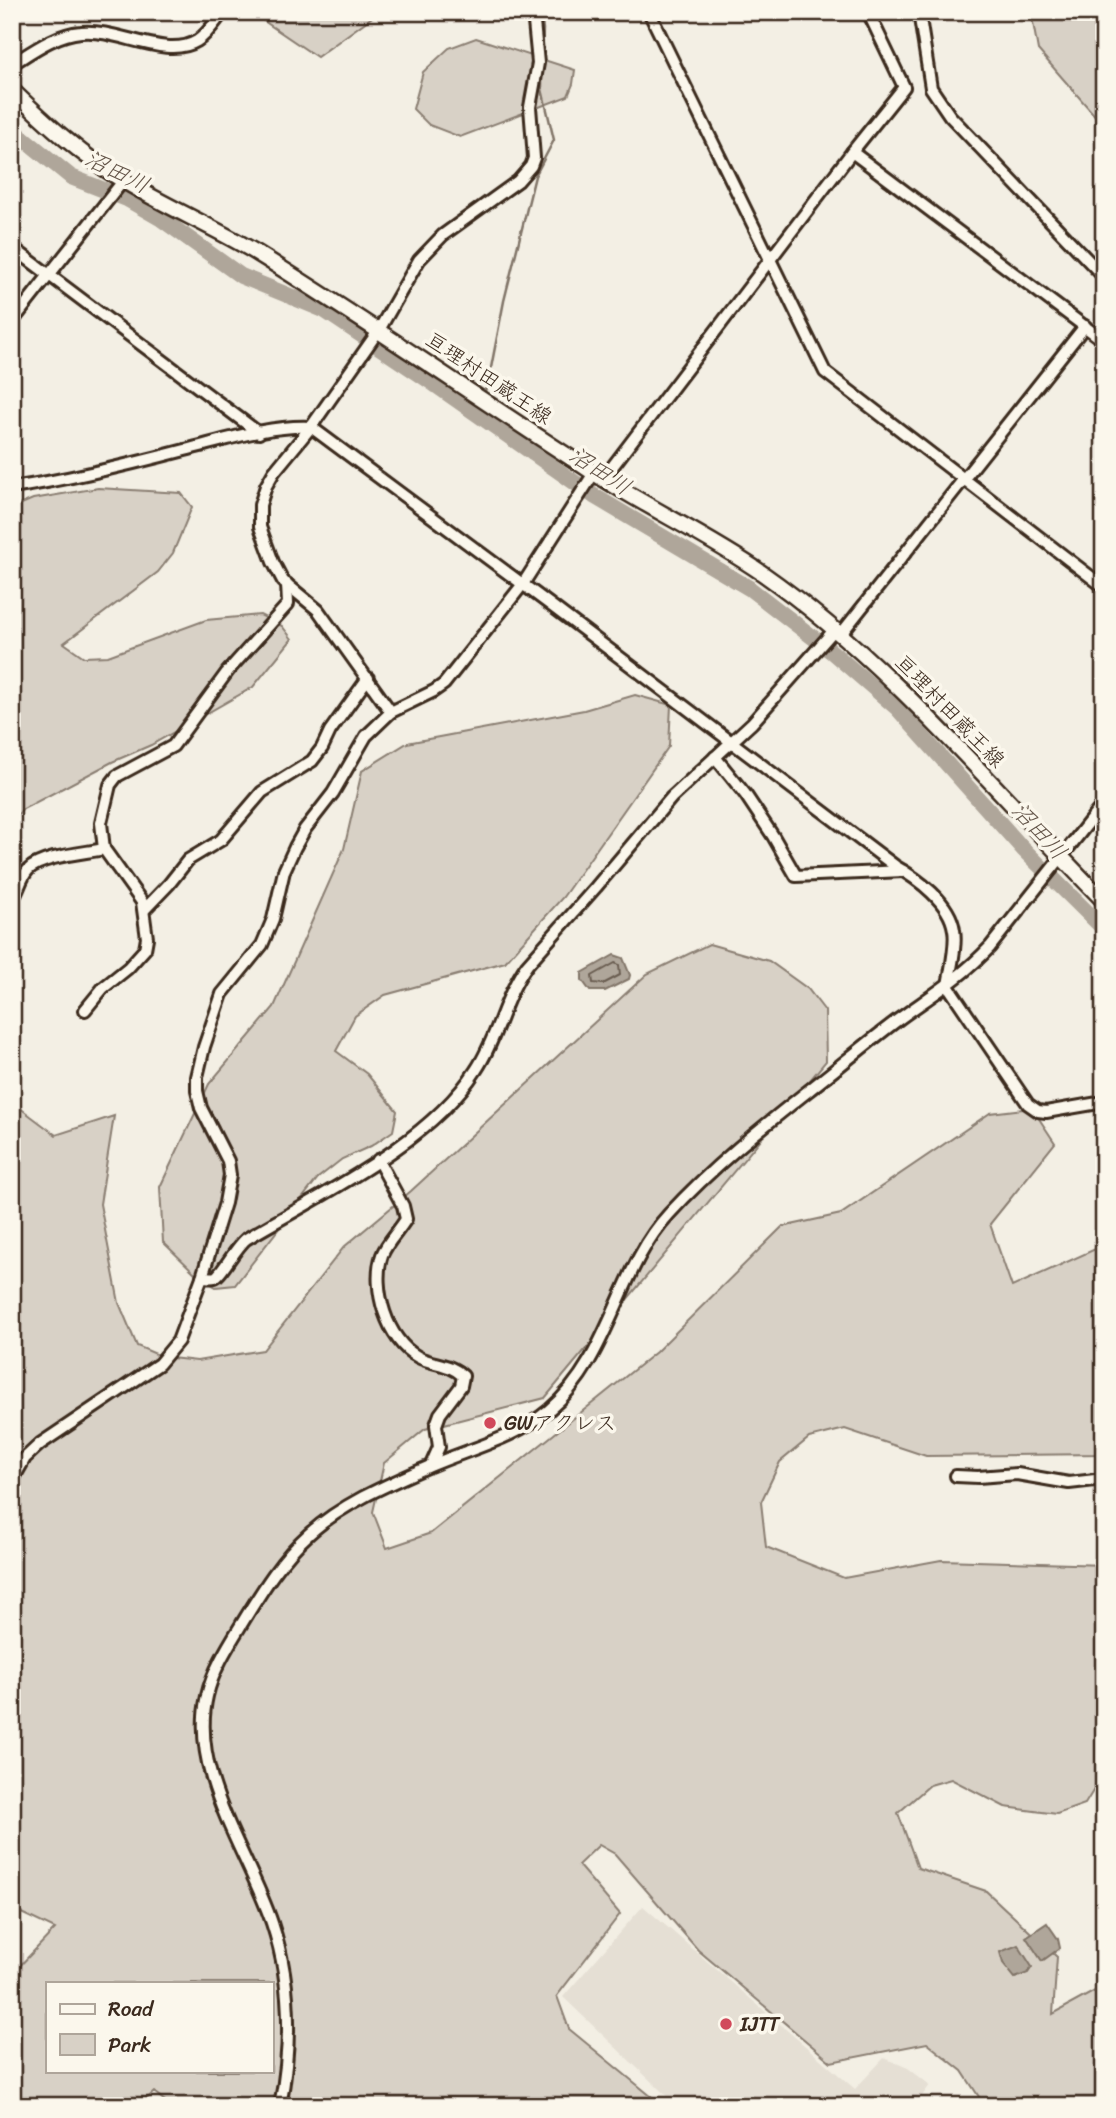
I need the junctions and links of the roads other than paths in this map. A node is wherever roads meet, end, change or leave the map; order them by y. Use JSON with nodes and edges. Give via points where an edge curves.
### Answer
{"nodes":[{"id":1,"x":223,"y":12,"type":"edge"},
{"id":2,"x":533,"y":12,"type":"edge"},
{"id":3,"x":649,"y":12,"type":"edge"},
{"id":4,"x":868,"y":12,"type":"edge"},
{"id":5,"x":919,"y":12,"type":"edge"},
{"id":6,"x":12,"y":64,"type":"edge"},
{"id":7,"x":12,"y":90,"type":"edge"},
{"id":8,"x":852,"y":152,"type":"junction"},
{"id":9,"x":123,"y":181,"type":"junction"},
{"id":10,"x":12,"y":247,"type":"edge"},
{"id":11,"x":771,"y":261,"type":"junction"},
{"id":12,"x":49,"y":276,"type":"junction"},
{"id":13,"x":1104,"y":277,"type":"edge"},
{"id":14,"x":12,"y":322,"type":"edge"},
{"id":15,"x":1085,"y":326,"type":"junction"},
{"id":16,"x":379,"y":330,"type":"junction"},
{"id":17,"x":1104,"y":341,"type":"edge"},
{"id":18,"x":311,"y":427,"type":"junction"},
{"id":19,"x":259,"y":433,"type":"junction"},
{"id":20,"x":598,"y":476,"type":"junction"},
{"id":21,"x":965,"y":480,"type":"junction"},
{"id":22,"x":12,"y":488,"type":"edge"},
{"id":23,"x":287,"y":584,"type":"junction"},
{"id":24,"x":523,"y":584,"type":"junction"},
{"id":25,"x":1104,"y":587,"type":"edge"},
{"id":26,"x":838,"y":632,"type":"junction"},
{"id":27,"x":368,"y":678,"type":"junction"},
{"id":28,"x":391,"y":712,"type":"junction"},
{"id":29,"x":732,"y":741,"type":"junction"},
{"id":30,"x":715,"y":757,"type":"junction"},
{"id":31,"x":1104,"y":803,"type":"edge"},
{"id":32,"x":104,"y":849,"type":"junction"},
{"id":33,"x":1061,"y":858,"type":"junction"},
{"id":34,"x":903,"y":871,"type":"junction"},
{"id":35,"x":12,"y":900,"type":"edge"},
{"id":36,"x":1104,"y":901,"type":"edge"},
{"id":37,"x":145,"y":909,"type":"junction"},
{"id":38,"x":948,"y":986,"type":"junction"},
{"id":39,"x":85,"y":1010,"type":"dead end"},
{"id":40,"x":1104,"y":1102,"type":"edge"},
{"id":41,"x":378,"y":1160,"type":"junction"},
{"id":42,"x":202,"y":1277,"type":"junction"},
{"id":43,"x":431,"y":1465,"type":"junction"},
{"id":44,"x":956,"y":1476,"type":"dead end"},
{"id":45,"x":1104,"y":1479,"type":"edge"},
{"id":46,"x":12,"y":1480,"type":"edge"},
{"id":47,"x":280,"y":2106,"type":"edge"}],
"edges":[{"from":1,"to":6,"type":"street","via":[[198,40],[181,48],[110,33],[80,32],[43,44]]},
{"from":2,"to":16,"type":"street","via":[[538,63],[530,107],[531,166],[443,235],[419,260]]},
{"from":3,"to":11,"type":"street"},
{"from":4,"to":8,"type":"street","via":[[904,87]]},
{"from":5,"to":13,"type":"street","via":[[931,88],[950,116]]},
{"from":7,"to":9,"type":"main road","name":"亘理村田蔵王線"},
{"from":8,"to":11,"type":"street"},
{"from":8,"to":15,"type":"street"},
{"from":9,"to":12,"type":"street"},
{"from":9,"to":16,"type":"main road","name":"亘理村田蔵王線","via":[[252,250]]},
{"from":10,"to":12,"type":"street"},
{"from":11,"to":20,"type":"street"},
{"from":11,"to":21,"type":"street","via":[[825,372]]},
{"from":12,"to":14,"type":"street"},
{"from":12,"to":19,"type":"street"},
{"from":15,"to":17,"type":"street"},
{"from":15,"to":21,"type":"street"},
{"from":16,"to":18,"type":"street"},
{"from":16,"to":20,"type":"main road","name":"亘理村田蔵王線"},
{"from":18,"to":19,"type":"street"},
{"from":18,"to":23,"type":"street","via":[[274,472],[260,505],[260,527]]},
{"from":18,"to":24,"type":"street"},
{"from":19,"to":22,"type":"street","via":[[89,475]]},
{"from":20,"to":24,"type":"street"},
{"from":20,"to":26,"type":"main road","name":"亘理村田蔵王線","via":[[759,571]]},
{"from":21,"to":25,"type":"street"},
{"from":21,"to":26,"type":"street"},
{"from":23,"to":27,"type":"street","via":[[318,610]]},
{"from":23,"to":32,"type":"street","via":[[288,604],[228,671],[173,746],[117,776],[110,785],[101,823]]},
{"from":24,"to":28,"type":"street","via":[[444,684]]},
{"from":24,"to":29,"type":"street"},
{"from":26,"to":29,"type":"street"},
{"from":26,"to":33,"type":"main road","name":"亘理村田蔵王線","via":[[908,697]]},
{"from":27,"to":28,"type":"street"},
{"from":27,"to":37,"type":"street","via":[[312,761],[262,792],[221,840],[188,860]]},
{"from":28,"to":42,"type":"street","via":[[366,736],[305,829],[285,870],[262,945],[222,994],[204,1046],[197,1091],[230,1175]]},
{"from":29,"to":30,"type":"street"},
{"from":29,"to":34,"type":"street"},
{"from":30,"to":34,"type":"street","via":[[752,805],[796,876]]},
{"from":30,"to":41,"type":"street","via":[[672,797],[527,965],[490,1046],[453,1100]]},
{"from":31,"to":33,"type":"street"},
{"from":32,"to":35,"type":"street","via":[[31,867]]},
{"from":32,"to":37,"type":"street"},
{"from":33,"to":36,"type":"main road","name":"亘理村田蔵王線"},
{"from":33,"to":38,"type":"street","via":[[990,947]]},
{"from":34,"to":38,"type":"street","via":[[927,888],[955,931]]},
{"from":37,"to":39,"type":"street","via":[[145,949]]},
{"from":38,"to":40,"type":"street","via":[[1028,1104],[1046,1112]]},
{"from":38,"to":43,"type":"street","via":[[782,1112],[665,1218],[641,1256],[590,1361],[571,1390],[546,1414]]},
{"from":41,"to":42,"type":"street","via":[[246,1239],[221,1274]]},
{"from":41,"to":43,"type":"street","via":[[406,1219],[383,1251],[379,1266],[382,1306],[404,1347],[463,1376],[461,1386],[440,1413],[436,1425],[439,1447]]},
{"from":42,"to":46,"type":"street","via":[[178,1341],[164,1359],[40,1444]]},
{"from":43,"to":47,"type":"street","via":[[342,1509],[310,1533],[275,1571],[224,1653],[208,1690],[203,1715],[213,1782],[282,1957],[289,2036]]},
{"from":44,"to":45,"type":"street","via":[[1017,1474],[1069,1483]]}]}
